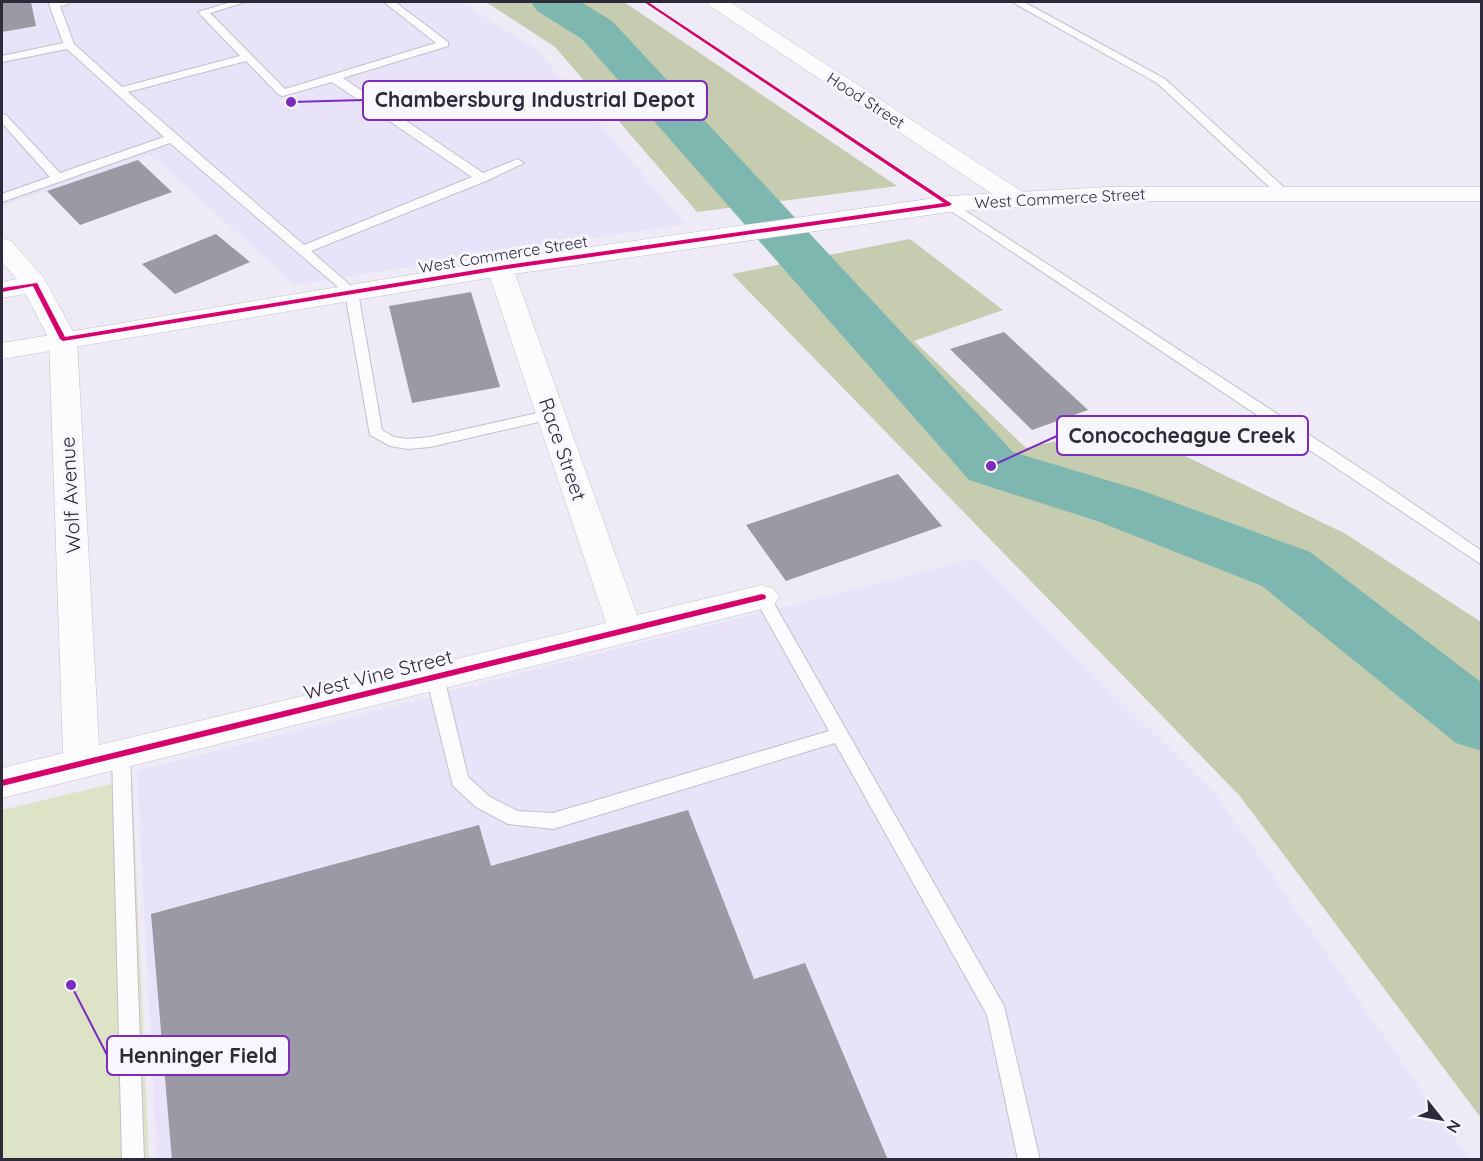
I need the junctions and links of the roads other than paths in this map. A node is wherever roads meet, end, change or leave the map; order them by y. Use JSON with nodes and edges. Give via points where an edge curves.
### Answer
{"nodes":[{"id":1,"x":58,"y":2,"type":"edge"},
{"id":2,"x":241,"y":2,"type":"edge"},
{"id":3,"x":389,"y":2,"type":"edge"},
{"id":4,"x":717,"y":2,"type":"edge"},
{"id":5,"x":1017,"y":2,"type":"edge"},
{"id":6,"x":69,"y":45,"type":"junction"},
{"id":7,"x":246,"y":58,"type":"junction"},
{"id":8,"x":2,"y":59,"type":"edge"},
{"id":9,"x":333,"y":78,"type":"junction"},
{"id":10,"x":119,"y":91,"type":"junction"},
{"id":11,"x":2,"y":117,"type":"edge"},
{"id":12,"x":172,"y":138,"type":"junction"},
{"id":13,"x":518,"y":163,"type":"dead end"},
{"id":14,"x":58,"y":178,"type":"junction"},
{"id":15,"x":482,"y":178,"type":"junction"},
{"id":16,"x":1283,"y":193,"type":"junction"},
{"id":17,"x":1482,"y":194,"type":"edge"},
{"id":18,"x":2,"y":198,"type":"edge"},
{"id":19,"x":1015,"y":198,"type":"junction"},
{"id":20,"x":949,"y":204,"type":"junction"},
{"id":21,"x":2,"y":246,"type":"edge"},
{"id":22,"x":302,"y":250,"type":"junction"},
{"id":23,"x":500,"y":268,"type":"junction"},
{"id":24,"x":35,"y":284,"type":"junction"},
{"id":25,"x":2,"y":290,"type":"edge"},
{"id":26,"x":351,"y":292,"type":"junction"},
{"id":27,"x":63,"y":339,"type":"junction"},
{"id":28,"x":2,"y":351,"type":"edge"},
{"id":29,"x":551,"y":415,"type":"junction"},
{"id":30,"x":1482,"y":560,"type":"edge"},
{"id":31,"x":762,"y":597,"type":"joint"},
{"id":32,"x":626,"y":631,"type":"junction"},
{"id":33,"x":435,"y":678,"type":"junction"},
{"id":34,"x":840,"y":735,"type":"junction"},
{"id":35,"x":121,"y":754,"type":"junction"},
{"id":36,"x":82,"y":764,"type":"junction"},
{"id":37,"x":2,"y":783,"type":"edge"},
{"id":38,"x":133,"y":1160,"type":"edge"},
{"id":39,"x":1029,"y":1160,"type":"edge"}],
"edges":[{"from":1,"to":6,"type":"lane"},
{"from":2,"to":7,"type":"lane","via":[[202,12]]},
{"from":3,"to":9,"type":"lane","via":[[444,44]]},
{"from":4,"to":19,"type":"street","name":"Hood Street"},
{"from":5,"to":16,"type":"lane","via":[[1161,81]]},
{"from":6,"to":8,"type":"lane"},
{"from":6,"to":10,"type":"lane"},
{"from":7,"to":9,"type":"lane","via":[[283,93]]},
{"from":7,"to":10,"type":"lane"},
{"from":9,"to":15,"type":"lane"},
{"from":10,"to":12,"type":"lane"},
{"from":11,"to":14,"type":"lane"},
{"from":12,"to":14,"type":"lane"},
{"from":12,"to":22,"type":"lane"},
{"from":13,"to":15,"type":"lane"},
{"from":14,"to":18,"type":"lane"},
{"from":15,"to":22,"type":"lane"},
{"from":16,"to":17,"type":"street","name":"West Commerce Street"},
{"from":16,"to":19,"type":"street","name":"West Commerce Street"},
{"from":19,"to":20,"type":"street","name":"West Commerce Street"},
{"from":20,"to":23,"type":"street","name":"West Commerce Street"},
{"from":20,"to":30,"type":"lane"},
{"from":21,"to":24,"type":"street","name":"Wolf Avenue"},
{"from":22,"to":26,"type":"lane"},
{"from":23,"to":26,"type":"street","name":"West Commerce Street"},
{"from":23,"to":29,"type":"street","name":"Race Street"},
{"from":24,"to":25,"type":"street"},
{"from":24,"to":27,"type":"street","name":"Wolf Avenue"},
{"from":26,"to":27,"type":"street","name":"West Commerce Street"},
{"from":26,"to":29,"type":"lane","via":[[375,432],[390,441],[430,442]]},
{"from":27,"to":28,"type":"street","name":"West Commerce Street"},
{"from":27,"to":36,"type":"street","name":"Wolf Avenue"},
{"from":29,"to":32,"type":"street","name":"Race Street"},
{"from":31,"to":32,"type":"street","name":"West Vine Street"},
{"from":31,"to":34,"type":"lane"},
{"from":32,"to":33,"type":"street","name":"West Vine Street"},
{"from":33,"to":34,"type":"lane","via":[[460,781],[483,802],[515,819],[553,821]]},
{"from":33,"to":35,"type":"street","name":"West Vine Street"},
{"from":34,"to":39,"type":"lane","via":[[997,1013]]},
{"from":35,"to":36,"type":"street","name":"West Vine Street"},
{"from":35,"to":38,"type":"lane"},
{"from":36,"to":37,"type":"street","name":"West Vine Street"}]}
